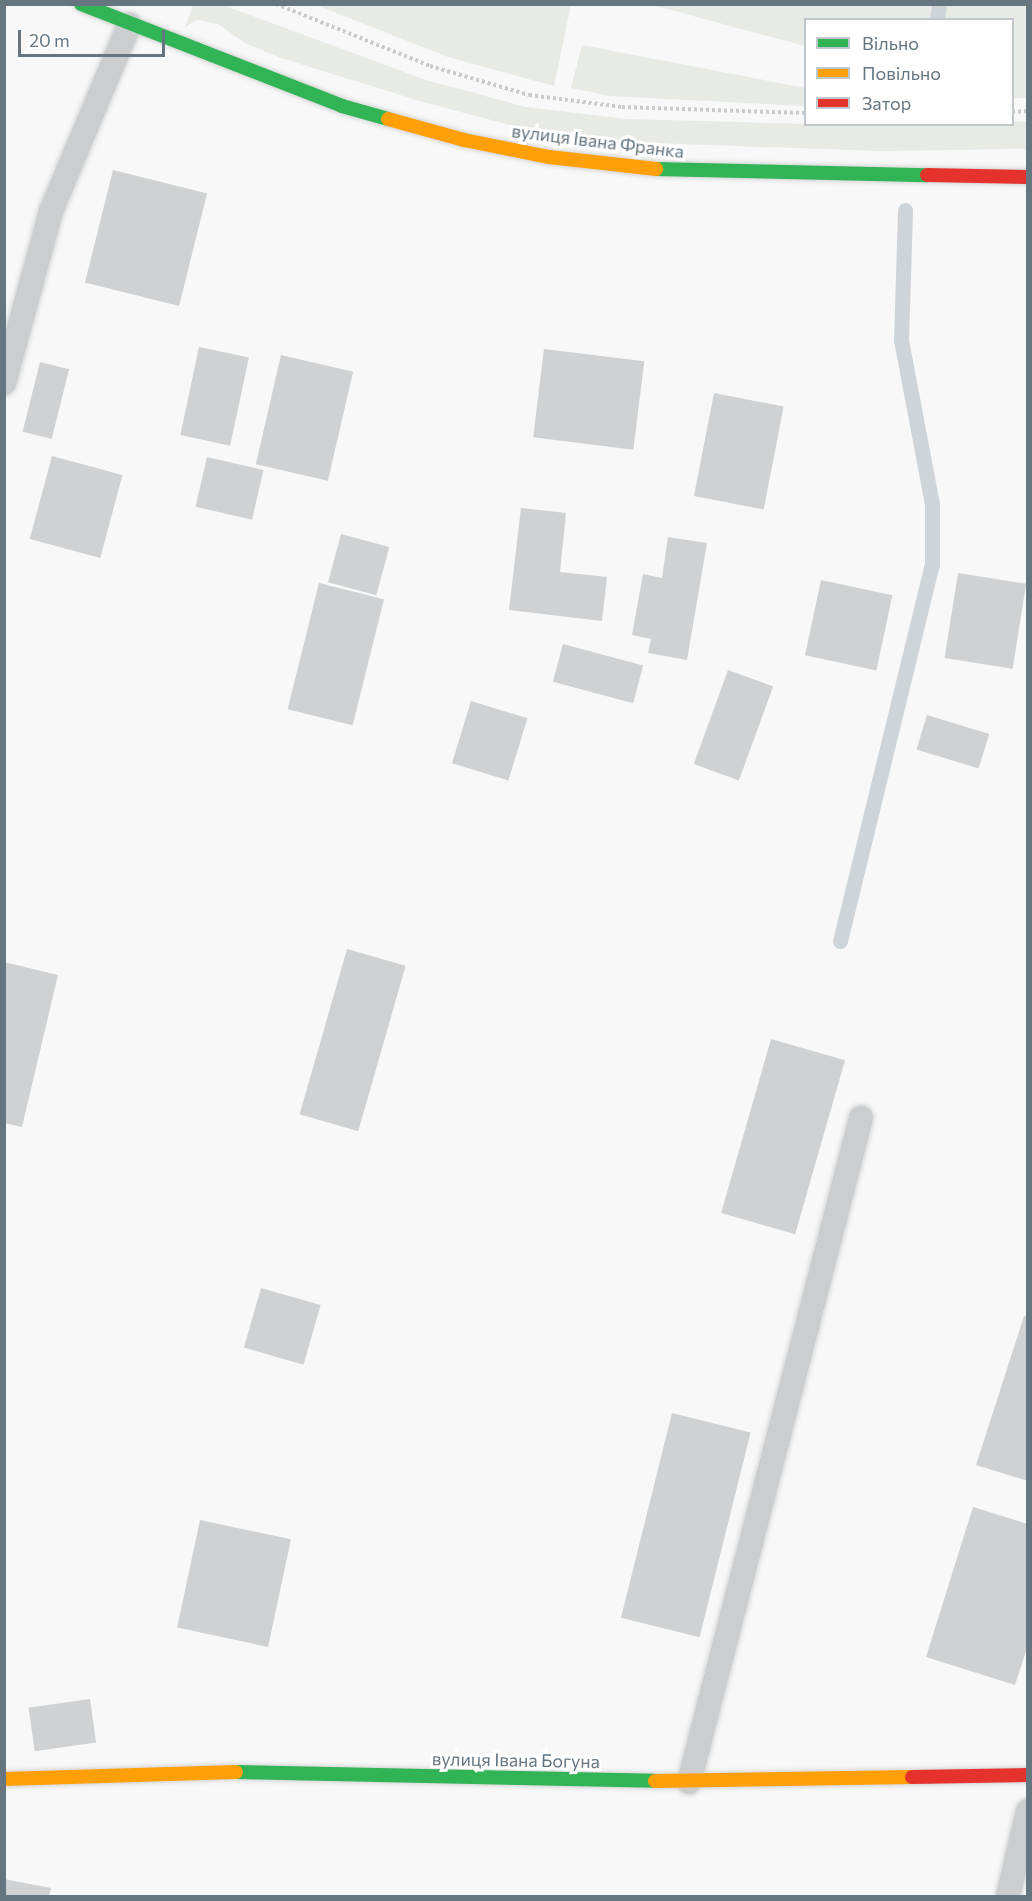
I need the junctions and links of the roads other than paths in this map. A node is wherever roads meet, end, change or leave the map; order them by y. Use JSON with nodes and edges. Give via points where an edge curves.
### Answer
{"nodes":[{"id":1,"x":81,"y":4,"type":"edge"},
{"id":2,"x":129,"y":25,"type":"junction"},
{"id":3,"x":1028,"y":177,"type":"edge"},
{"id":4,"x":4,"y":383,"type":"edge"},
{"id":5,"x":861,"y":1118,"type":"dead end"},
{"id":6,"x":1028,"y":1775,"type":"edge"},
{"id":7,"x":4,"y":1779,"type":"edge"},
{"id":8,"x":689,"y":1782,"type":"junction"},
{"id":9,"x":1028,"y":1811,"type":"edge"},
{"id":10,"x":1008,"y":1896,"type":"edge"}],
"edges":[{"from":1,"to":2,"type":"street","name":"вулиця Івана Франка"},
{"from":2,"to":3,"type":"street","name":"вулиця Івана Франка","via":[[342,106],[465,140],[549,157],[650,169]]},
{"from":2,"to":4,"type":"lane","via":[[51,211]]},
{"from":5,"to":8,"type":"lane"},
{"from":6,"to":8,"type":"street","name":"вулиця Івана Богуна"},
{"from":7,"to":8,"type":"street","name":"вулиця Івана Богуна","via":[[209,1771]]},
{"from":9,"to":10,"type":"lane"}]}
